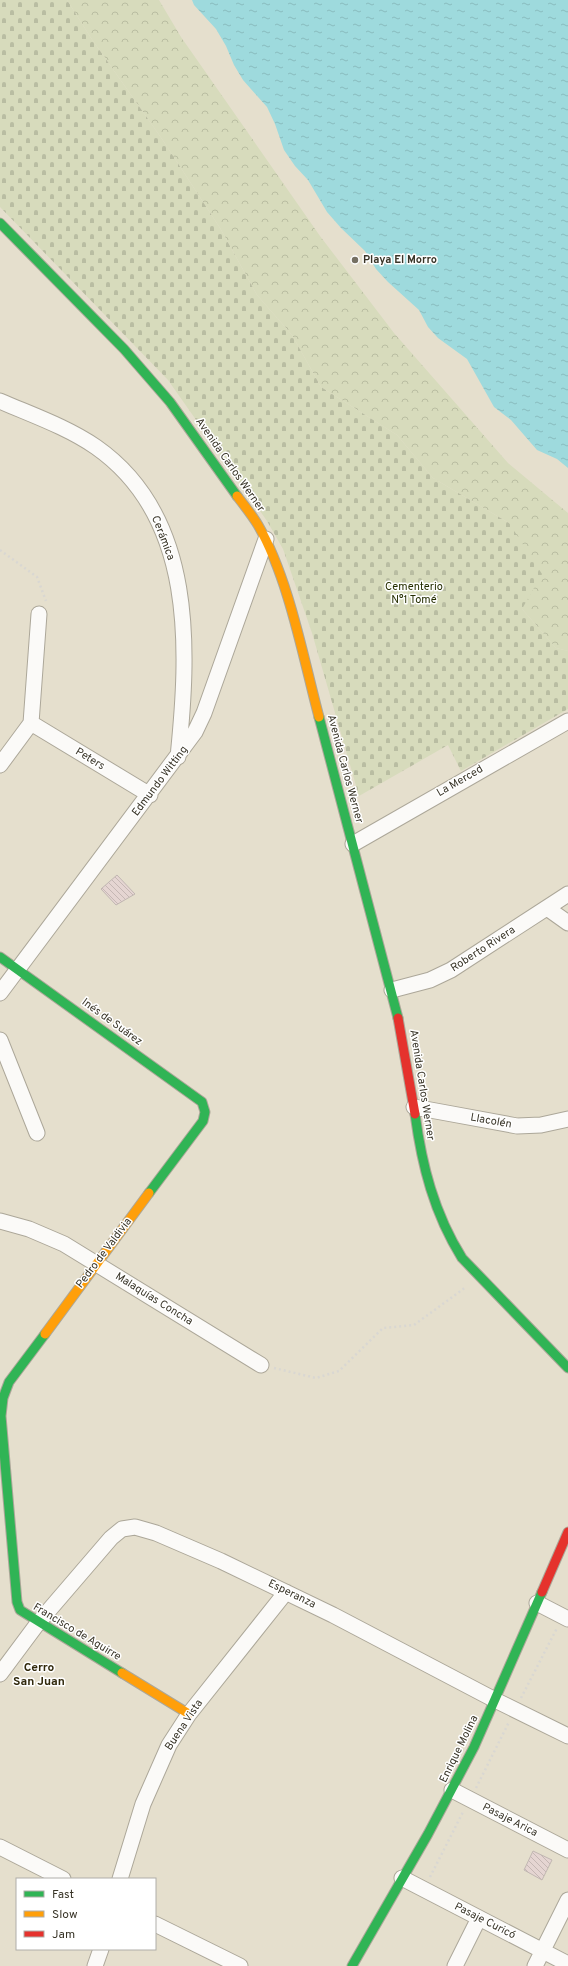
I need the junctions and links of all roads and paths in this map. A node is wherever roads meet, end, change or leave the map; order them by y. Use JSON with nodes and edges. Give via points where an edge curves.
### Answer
{"nodes":[{"id":1,"x":0,"y":223,"type":"edge"},
{"id":2,"x":0,"y":401,"type":"edge"},
{"id":3,"x":266,"y":539,"type":"junction"},
{"id":4,"x":0,"y":550,"type":"edge"},
{"id":5,"x":43,"y":610,"type":"joint"},
{"id":6,"x":568,"y":721,"type":"edge"},
{"id":7,"x":30,"y":723,"type":"junction"},
{"id":8,"x":178,"y":758,"type":"junction"},
{"id":9,"x":0,"y":765,"type":"edge"},
{"id":10,"x":150,"y":795,"type":"junction"},
{"id":11,"x":353,"y":844,"type":"junction"},
{"id":12,"x":568,"y":894,"type":"edge"},
{"id":13,"x":547,"y":908,"type":"junction"},
{"id":14,"x":568,"y":922,"type":"edge"},
{"id":15,"x":0,"y":957,"type":"edge"},
{"id":16,"x":18,"y":970,"type":"junction"},
{"id":17,"x":392,"y":990,"type":"junction"},
{"id":18,"x":0,"y":993,"type":"edge"},
{"id":19,"x":0,"y":1040,"type":"edge"},
{"id":20,"x":414,"y":1107,"type":"junction"},
{"id":21,"x":205,"y":1111,"type":"joint"},
{"id":22,"x":568,"y":1119,"type":"edge"},
{"id":23,"x":37,"y":1133,"type":"dead end"},
{"id":24,"x":0,"y":1221,"type":"edge"},
{"id":25,"x":96,"y":1263,"type":"junction"},
{"id":26,"x":479,"y":1278,"type":"junction"},
{"id":27,"x":261,"y":1365,"type":"joint"},
{"id":28,"x":568,"y":1368,"type":"edge"},
{"id":29,"x":3,"y":1391,"type":"edge"},
{"id":30,"x":568,"y":1532,"type":"edge"},
{"id":31,"x":286,"y":1592,"type":"junction"},
{"id":32,"x":537,"y":1603,"type":"junction"},
{"id":33,"x":565,"y":1617,"type":"edge"},
{"id":34,"x":38,"y":1623,"type":"junction"},
{"id":35,"x":5,"y":1659,"type":"edge"},
{"id":36,"x":0,"y":1674,"type":"edge"},
{"id":37,"x":495,"y":1700,"type":"junction"},
{"id":38,"x":515,"y":1710,"type":"junction"},
{"id":39,"x":189,"y":1714,"type":"junction"},
{"id":40,"x":568,"y":1736,"type":"edge"},
{"id":41,"x":452,"y":1790,"type":"junction"},
{"id":42,"x":470,"y":1799,"type":"junction"},
{"id":43,"x":0,"y":1847,"type":"edge"},
{"id":44,"x":568,"y":1850,"type":"edge"},
{"id":45,"x":61,"y":1878,"type":"edge"},
{"id":46,"x":120,"y":1878,"type":"edge"},
{"id":47,"x":402,"y":1878,"type":"junction"},
{"id":48,"x":424,"y":1889,"type":"junction"},
{"id":49,"x":568,"y":1900,"type":"edge"},
{"id":50,"x":479,"y":1918,"type":"junction"},
{"id":51,"x":156,"y":1924,"type":"edge"},
{"id":52,"x":101,"y":1950,"type":"edge"},
{"id":53,"x":542,"y":1950,"type":"junction"},
{"id":54,"x":568,"y":1964,"type":"edge"},
{"id":55,"x":95,"y":1966,"type":"edge"},
{"id":56,"x":240,"y":1966,"type":"edge"},
{"id":57,"x":352,"y":1966,"type":"edge"},
{"id":58,"x":455,"y":1966,"type":"edge"},
{"id":59,"x":535,"y":1966,"type":"edge"}],
"edges":[{"from":1,"to":3,"type":"main road","name":"Avenida Carlos Werner","via":[[156,384]]},
{"from":2,"to":8,"type":"street","name":"Cerámica","via":[[80,437],[100,450],[131,479],[158,521],[176,572],[182,618],[183,678]]},
{"from":3,"to":8,"type":"street","name":"Edmundo Witting","via":[[200,723]]},
{"from":3,"to":11,"type":"main road","name":"Avenida Carlos Werner","via":[[288,601]]},
{"from":4,"to":5,"type":"path","via":[[37,577]]},
{"from":5,"to":7,"type":"street"},
{"from":6,"to":11,"type":"street","name":"La Merced"},
{"from":7,"to":9,"type":"street"},
{"from":7,"to":10,"type":"street","name":"Peters"},
{"from":8,"to":10,"type":"street","name":"Edmundo Witting"},
{"from":10,"to":16,"type":"street","name":"Edmundo Witting"},
{"from":11,"to":17,"type":"main road","name":"Avenida Carlos Werner"},
{"from":12,"to":13,"type":"street","name":"Roberto Rivera"},
{"from":13,"to":14,"type":"street"},
{"from":13,"to":17,"type":"street","name":"Roberto Rivera","via":[[451,970],[430,980]]},
{"from":15,"to":16,"type":"main road","name":"Inés de Suárez"},
{"from":16,"to":18,"type":"street","name":"Edmundo Witting"},
{"from":16,"to":21,"type":"main road","name":"Inés de Suárez","via":[[200,1099]]},
{"from":17,"to":20,"type":"main road","name":"Avenida Carlos Werner"},
{"from":19,"to":23,"type":"street"},
{"from":20,"to":22,"type":"street","name":"Llacolén","via":[[517,1126],[541,1125]]},
{"from":20,"to":26,"type":"main road","name":"Avenida Carlos Werner","via":[[425,1175],[433,1204],[449,1239]]},
{"from":21,"to":25,"type":"main road","name":"Pedro de Valdivia","via":[[201,1124]]},
{"from":24,"to":25,"type":"street","name":"Malaquías Concha","via":[[43,1234]]},
{"from":25,"to":27,"type":"street","name":"Malaquías Concha"},
{"from":25,"to":29,"type":"main road","name":"Pedro de Valdivia"},
{"from":26,"to":27,"type":"path","via":[[414,1326],[383,1328],[340,1371],[316,1378]]},
{"from":26,"to":28,"type":"main road","name":"Avenida Carlos Werner"},
{"from":29,"to":34,"type":"main road","name":"Francisco de Aguirre","via":[[1,1427],[17,1602],[23,1613]]},
{"from":30,"to":32,"type":"main road","name":"Enrique Molina"},
{"from":31,"to":34,"type":"street","name":"Esperanza","via":[[171,1539],[142,1528],[129,1527],[111,1538]]},
{"from":31,"to":37,"type":"street","name":"Esperanza"},
{"from":31,"to":39,"type":"street","name":"Buena Vista"},
{"from":32,"to":33,"type":"street"},
{"from":32,"to":37,"type":"main road","name":"Enrique Molina"},
{"from":33,"to":38,"type":"path"},
{"from":34,"to":35,"type":"street","name":"Esperanza"},
{"from":34,"to":39,"type":"main road","name":"Francisco de Aguirre"},
{"from":35,"to":36,"type":"street","name":"Esperanza"},
{"from":37,"to":38,"type":"street","name":"Esperanza"},
{"from":37,"to":41,"type":"main road","name":"Enrique Molina"},
{"from":38,"to":40,"type":"street","name":"Esperanza"},
{"from":38,"to":42,"type":"path"},
{"from":39,"to":46,"type":"street","name":"Buena Vista","via":[[169,1745],[151,1783]]},
{"from":41,"to":42,"type":"street","name":"Pasaje Arica"},
{"from":41,"to":47,"type":"main road","name":"Enrique Molina"},
{"from":42,"to":44,"type":"street","name":"Pasaje Arica"},
{"from":42,"to":48,"type":"path"},
{"from":43,"to":45,"type":"street"},
{"from":47,"to":48,"type":"street","name":"Pasaje Curicó"},
{"from":47,"to":57,"type":"main road","name":"Enrique Molina"},
{"from":48,"to":50,"type":"street","name":"Pasaje Curicó"},
{"from":49,"to":53,"type":"street"},
{"from":50,"to":53,"type":"street","name":"Pasaje Curicó"},
{"from":50,"to":58,"type":"street"},
{"from":51,"to":56,"type":"street"},
{"from":52,"to":55,"type":"street"},
{"from":53,"to":54,"type":"street","name":"Pasaje Curicó"},
{"from":53,"to":59,"type":"street"}]}
